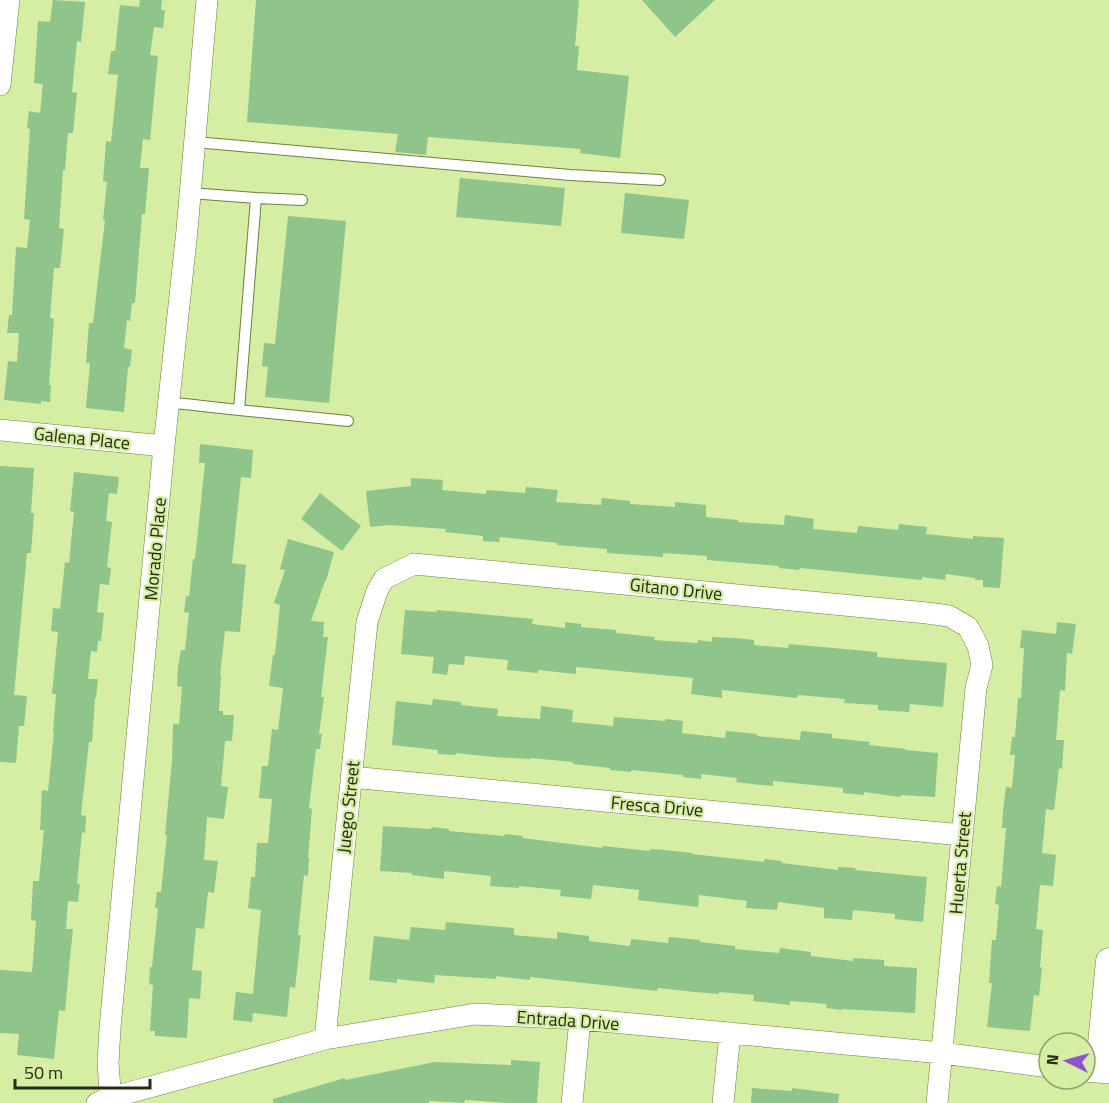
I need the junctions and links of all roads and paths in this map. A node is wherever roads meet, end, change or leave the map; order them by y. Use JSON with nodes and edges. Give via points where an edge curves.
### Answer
{"nodes":[{"id":1,"x":9,"y":0,"type":"edge"},
{"id":2,"x":207,"y":0,"type":"edge"},
{"id":3,"x":0,"y":85,"type":"edge"},
{"id":4,"x":195,"y":142,"type":"junction"},
{"id":5,"x":660,"y":180,"type":"dead end"},
{"id":6,"x":190,"y":193,"type":"junction"},
{"id":7,"x":255,"y":198,"type":"junction"},
{"id":8,"x":302,"y":200,"type":"dead end"},
{"id":9,"x":169,"y":403,"type":"junction"},
{"id":10,"x":239,"y":410,"type":"junction"},
{"id":11,"x":348,"y":421,"type":"dead end"},
{"id":12,"x":0,"y":430,"type":"edge"},
{"id":13,"x":164,"y":446,"type":"junction"},
{"id":14,"x":384,"y":579,"type":"joint"},
{"id":15,"x":968,"y":627,"type":"joint"},
{"id":16,"x":351,"y":777,"type":"junction"},
{"id":17,"x":962,"y":835,"type":"junction"},
{"id":18,"x":1109,"y":961,"type":"edge"},
{"id":19,"x":580,"y":1019,"type":"junction"},
{"id":20,"x":730,"y":1033,"type":"junction"},
{"id":21,"x":325,"y":1039,"type":"junction"},
{"id":22,"x":942,"y":1053,"type":"junction"},
{"id":23,"x":1037,"y":1065,"type":"edge"},
{"id":24,"x":1109,"y":1071,"type":"edge"},
{"id":25,"x":106,"y":1101,"type":"edge"},
{"id":26,"x":572,"y":1103,"type":"edge"},
{"id":27,"x":723,"y":1103,"type":"edge"},
{"id":28,"x":937,"y":1103,"type":"edge"}],
"edges":[{"from":1,"to":3,"type":"street"},
{"from":2,"to":4,"type":"street","name":"Morado Place"},
{"from":4,"to":5,"type":"lane"},
{"from":4,"to":6,"type":"street","name":"Morado Place"},
{"from":6,"to":7,"type":"lane"},
{"from":6,"to":9,"type":"street","name":"Morado Place"},
{"from":7,"to":8,"type":"lane"},
{"from":7,"to":10,"type":"lane"},
{"from":9,"to":10,"type":"lane"},
{"from":9,"to":13,"type":"street","name":"Morado Place"},
{"from":10,"to":11,"type":"lane"},
{"from":12,"to":13,"type":"street","name":"Galena Place"},
{"from":13,"to":25,"type":"street","name":"Morado Place"},
{"from":14,"to":15,"type":"street","name":"Gitano Drive","via":[[414,564],[927,613],[949,616]]},
{"from":14,"to":16,"type":"street","name":"Juego Street","via":[[367,622]]},
{"from":15,"to":17,"type":"street","name":"Huerta Street","via":[[982,665],[976,688]]},
{"from":16,"to":17,"type":"street","name":"Fresca Drive"},
{"from":16,"to":21,"type":"street","name":"Juego Street"},
{"from":17,"to":22,"type":"street","name":"Huerta Street"},
{"from":18,"to":24,"type":"street","via":[[1101,1044]]},
{"from":19,"to":20,"type":"street","name":"Entrada Drive"},
{"from":19,"to":21,"type":"street","name":"Entrada Drive","via":[[475,1014]]},
{"from":19,"to":26,"type":"street"},
{"from":20,"to":22,"type":"street","name":"Entrada Drive"},
{"from":20,"to":27,"type":"street"},
{"from":21,"to":25,"type":"street","name":"Entrada Drive"},
{"from":22,"to":23,"type":"street","name":"Entrada Drive"},
{"from":22,"to":28,"type":"street","name":"Huerta Street"}]}
